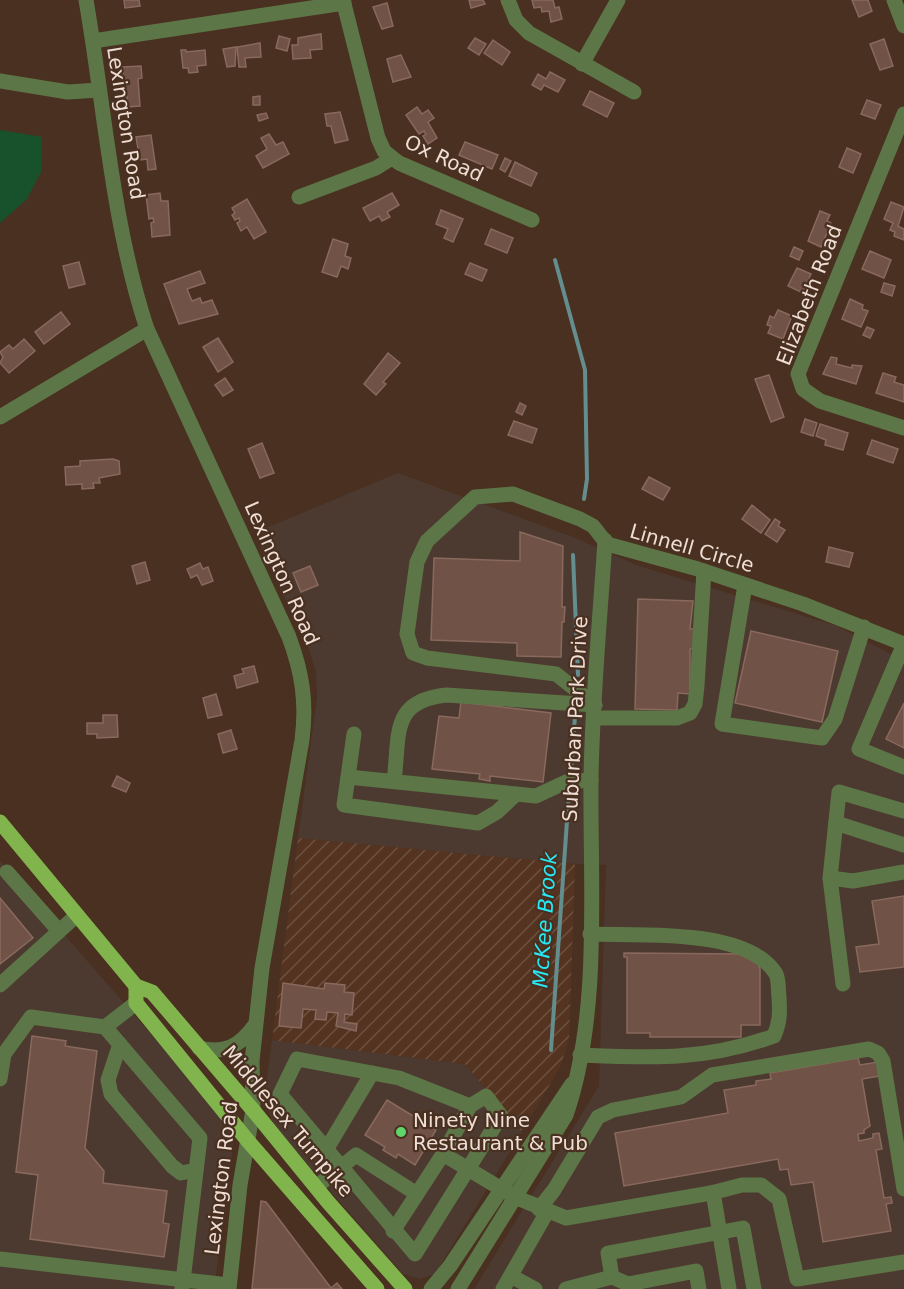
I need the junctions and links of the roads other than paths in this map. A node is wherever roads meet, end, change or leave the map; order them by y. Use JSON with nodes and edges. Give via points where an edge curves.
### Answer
{"nodes":[{"id":1,"x":86,"y":0,"type":"edge"},
{"id":2,"x":508,"y":0,"type":"edge"},
{"id":3,"x":618,"y":0,"type":"edge"},
{"id":4,"x":894,"y":0,"type":"edge"},
{"id":5,"x":343,"y":2,"type":"edge"},
{"id":6,"x":904,"y":26,"type":"edge"},
{"id":7,"x":93,"y":41,"type":"junction"},
{"id":8,"x":582,"y":64,"type":"junction"},
{"id":9,"x":0,"y":81,"type":"edge"},
{"id":10,"x":99,"y":90,"type":"junction"},
{"id":11,"x":634,"y":92,"type":"dead end"},
{"id":12,"x":904,"y":114,"type":"edge"},
{"id":13,"x":392,"y":158,"type":"junction"},
{"id":14,"x":299,"y":197,"type":"dead end"},
{"id":15,"x":532,"y":220,"type":"dead end"},
{"id":16,"x":147,"y":329,"type":"junction"},
{"id":17,"x":0,"y":417,"type":"edge"},
{"id":18,"x":904,"y":428,"type":"edge"},
{"id":19,"x":604,"y":540,"type":"junction"},
{"id":20,"x":704,"y":571,"type":"junction"},
{"id":21,"x":745,"y":585,"type":"junction"},
{"id":22,"x":864,"y":627,"type":"junction"},
{"id":23,"x":904,"y":644,"type":"edge"},
{"id":24,"x":595,"y":711,"type":"junction"},
{"id":25,"x":354,"y":734,"type":"dead end"},
{"id":26,"x":904,"y":767,"type":"edge"},
{"id":27,"x":348,"y":777,"type":"junction"},
{"id":28,"x":591,"y":780,"type":"junction"},
{"id":29,"x":394,"y":781,"type":"junction"},
{"id":30,"x":516,"y":794,"type":"junction"},
{"id":31,"x":904,"y":811,"type":"edge"},
{"id":32,"x":0,"y":822,"type":"edge"},
{"id":33,"x":836,"y":823,"type":"junction"},
{"id":34,"x":904,"y":845,"type":"edge"},
{"id":35,"x":904,"y":872,"type":"edge"},
{"id":36,"x":7,"y":873,"type":"dead end"},
{"id":37,"x":830,"y":878,"type":"junction"},
{"id":38,"x":77,"y":915,"type":"junction"},
{"id":39,"x":59,"y":932,"type":"junction"},
{"id":40,"x":590,"y":934,"type":"junction"},
{"id":41,"x":843,"y":984,"type":"dead end"},
{"id":42,"x":0,"y":985,"type":"edge"},
{"id":43,"x":136,"y":986,"type":"junction"},
{"id":44,"x":136,"y":1003,"type":"junction"},
{"id":45,"x":256,"y":1023,"type":"junction"},
{"id":46,"x":105,"y":1027,"type":"junction"},
{"id":47,"x":120,"y":1044,"type":"junction"},
{"id":48,"x":199,"y":1048,"type":"junction"},
{"id":49,"x":580,"y":1054,"type":"junction"},
{"id":50,"x":2,"y":1056,"type":"edge"},
{"id":51,"x":372,"y":1073,"type":"junction"},
{"id":52,"x":0,"y":1079,"type":"edge"},
{"id":53,"x":470,"y":1106,"type":"junction"},
{"id":54,"x":253,"y":1110,"type":"junction"},
{"id":55,"x":248,"y":1141,"type":"junction"},
{"id":56,"x":326,"y":1150,"type":"junction"},
{"id":57,"x":443,"y":1154,"type":"junction"},
{"id":58,"x":340,"y":1168,"type":"junction"},
{"id":59,"x":196,"y":1170,"type":"junction"},
{"id":60,"x":469,"y":1170,"type":"junction"},
{"id":61,"x":315,"y":1187,"type":"junction"},
{"id":62,"x":904,"y":1189,"type":"edge"},
{"id":63,"x":711,"y":1193,"type":"junction"},
{"id":64,"x":417,"y":1194,"type":"junction"},
{"id":65,"x":509,"y":1194,"type":"junction"},
{"id":66,"x":543,"y":1210,"type":"junction"},
{"id":67,"x":393,"y":1231,"type":"junction"},
{"id":68,"x":720,"y":1232,"type":"junction"},
{"id":69,"x":0,"y":1259,"type":"edge"},
{"id":70,"x":904,"y":1262,"type":"edge"},
{"id":71,"x":612,"y":1277,"type":"junction"},
{"id":72,"x":507,"y":1282,"type":"edge"},
{"id":73,"x":183,"y":1285,"type":"edge"},
{"id":74,"x":229,"y":1287,"type":"edge"},
{"id":75,"x":377,"y":1289,"type":"edge"},
{"id":76,"x":405,"y":1289,"type":"edge"},
{"id":77,"x":431,"y":1289,"type":"edge"},
{"id":78,"x":458,"y":1289,"type":"edge"},
{"id":79,"x":535,"y":1289,"type":"edge"},
{"id":80,"x":566,"y":1289,"type":"edge"},
{"id":81,"x":699,"y":1289,"type":"edge"},
{"id":82,"x":729,"y":1289,"type":"edge"},
{"id":83,"x":754,"y":1289,"type":"edge"}],
"edges":[{"from":1,"to":7,"type":"street","name":"Lexington Road"},
{"from":2,"to":8,"type":"street","via":[[516,20],[529,33]]},
{"from":3,"to":8,"type":"street"},
{"from":4,"to":6,"type":"street"},
{"from":5,"to":7,"type":"street"},
{"from":5,"to":13,"type":"street","name":"Ox Road","via":[[378,138]]},
{"from":7,"to":10,"type":"street","name":"Lexington Road"},
{"from":8,"to":11,"type":"street"},
{"from":9,"to":10,"type":"street","via":[[69,92]]},
{"from":10,"to":16,"type":"street","name":"Lexington Road","via":[[126,257]]},
{"from":12,"to":18,"type":"street","name":"Elizabeth Road","via":[[798,374],[803,389],[820,401]]},
{"from":13,"to":14,"type":"street","via":[[376,168]]},
{"from":13,"to":15,"type":"street","name":"Ox Road"},
{"from":16,"to":17,"type":"street"},
{"from":16,"to":45,"type":"street","name":"Lexington Road","via":[[290,637],[305,691],[304,724]]},
{"from":19,"to":20,"type":"street","name":"Linnell Circle","via":[[617,548]]},
{"from":19,"to":24,"type":"street","name":"Suburban Park Drive"},
{"from":19,"to":24,"type":"street","name":"Linnell Circle","via":[[593,526],[544,504],[513,495],[475,497],[427,541],[417,562],[407,634],[413,652],[427,658],[556,674]]},
{"from":20,"to":21,"type":"street","name":"Linnell Circle"},
{"from":20,"to":24,"type":"street","via":[[697,686],[690,713],[677,718]]},
{"from":21,"to":22,"type":"street","name":"Linnell Circle"},
{"from":21,"to":22,"type":"street","via":[[722,724],[822,738],[835,719]]},
{"from":22,"to":23,"type":"street","name":"Linnell Circle"},
{"from":23,"to":26,"type":"street","via":[[859,749]]},
{"from":24,"to":28,"type":"street","name":"Suburban Park Drive"},
{"from":24,"to":29,"type":"street","via":[[446,695],[422,699],[411,705],[402,722]]},
{"from":25,"to":27,"type":"street"},
{"from":27,"to":29,"type":"street"},
{"from":27,"to":30,"type":"street","via":[[344,805],[478,823]]},
{"from":28,"to":30,"type":"street","via":[[566,782],[536,796]]},
{"from":28,"to":40,"type":"street","name":"Suburban Park Drive"},
{"from":29,"to":30,"type":"street"},
{"from":31,"to":33,"type":"street","via":[[839,792]]},
{"from":32,"to":38,"type":"main road","name":"Middlesex Turnpike"},
{"from":33,"to":34,"type":"street"},
{"from":33,"to":37,"type":"street"},
{"from":35,"to":37,"type":"street","via":[[853,881]]},
{"from":36,"to":39,"type":"street"},
{"from":37,"to":41,"type":"street"},
{"from":38,"to":39,"type":"street"},
{"from":38,"to":43,"type":"main road","name":"Middlesex Turnpike"},
{"from":39,"to":42,"type":"street"},
{"from":40,"to":49,"type":"street","name":"Suburban Park Drive","via":[[589,991]]},
{"from":40,"to":49,"type":"street","via":[[734,943],[763,960],[777,975],[781,1020],[774,1036],[739,1049],[700,1056]]},
{"from":43,"to":44,"type":"main road"},
{"from":43,"to":48,"type":"main road","name":"Middlesex Turnpike","via":[[152,992]]},
{"from":44,"to":46,"type":"street"},
{"from":44,"to":55,"type":"main road"},
{"from":45,"to":48,"type":"street","via":[[234,1047],[216,1051]]},
{"from":45,"to":54,"type":"street","name":"Lexington Road"},
{"from":46,"to":47,"type":"street"},
{"from":46,"to":50,"type":"street","via":[[31,1017]]},
{"from":47,"to":59,"type":"street","via":[[200,1138]]},
{"from":47,"to":59,"type":"street","via":[[108,1080],[111,1094],[172,1166],[181,1173]]},
{"from":48,"to":54,"type":"main road","name":"Middlesex Turnpike"},
{"from":49,"to":65,"type":"street","name":"Suburban Park Drive","via":[[576,1080]]},
{"from":50,"to":52,"type":"street"},
{"from":51,"to":53,"type":"street","via":[[399,1077]]},
{"from":51,"to":56,"type":"street"},
{"from":51,"to":56,"type":"street","via":[[297,1059],[280,1094]]},
{"from":53,"to":57,"type":"street"},
{"from":53,"to":60,"type":"street","via":[[486,1096],[501,1116]]},
{"from":54,"to":55,"type":"street","name":"Lexington Road"},
{"from":54,"to":61,"type":"main road","name":"Middlesex Turnpike"},
{"from":55,"to":74,"type":"street","name":"Lexington Road"},
{"from":55,"to":75,"type":"main road"},
{"from":56,"to":58,"type":"street"},
{"from":57,"to":60,"type":"street"},
{"from":57,"to":64,"type":"street"},
{"from":58,"to":61,"type":"street"},
{"from":58,"to":64,"type":"street","via":[[356,1155]]},
{"from":58,"to":67,"type":"street"},
{"from":59,"to":73,"type":"street"},
{"from":60,"to":65,"type":"street"},
{"from":60,"to":67,"type":"street","via":[[415,1254]]},
{"from":61,"to":76,"type":"main road","name":"Middlesex Turnpike"},
{"from":62,"to":66,"type":"street","via":[[883,1061],[869,1049],[712,1075],[681,1097],[613,1110],[598,1117]]},
{"from":63,"to":66,"type":"street","via":[[573,1218]]},
{"from":63,"to":68,"type":"street"},
{"from":63,"to":70,"type":"street","via":[[742,1185],[761,1185],[778,1199],[797,1279]]},
{"from":64,"to":67,"type":"street"},
{"from":65,"to":66,"type":"street"},
{"from":65,"to":77,"type":"street","name":"Suburban Park Drive"},
{"from":65,"to":78,"type":"street","name":"Suburban Park Drive"},
{"from":66,"to":72,"type":"street"},
{"from":68,"to":71,"type":"street","via":[[608,1253]]},
{"from":68,"to":82,"type":"street"},
{"from":68,"to":83,"type":"street","via":[[743,1227]]},
{"from":69,"to":73,"type":"street"},
{"from":71,"to":80,"type":"street"},
{"from":71,"to":81,"type":"street","via":[[628,1284],[696,1271]]},
{"from":72,"to":79,"type":"street"},
{"from":73,"to":74,"type":"street"}]}
